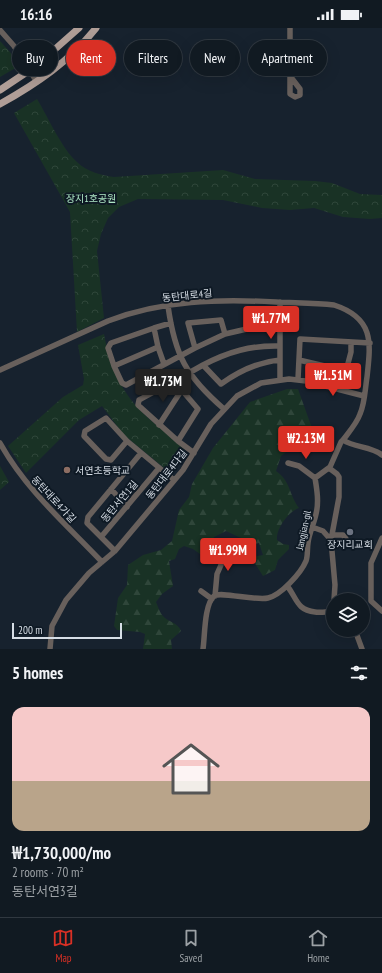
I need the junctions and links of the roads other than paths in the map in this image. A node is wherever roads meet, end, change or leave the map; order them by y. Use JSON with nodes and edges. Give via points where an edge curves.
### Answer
{"nodes":[{"id":1,"x":79,"y":28,"type":"edge"},
{"id":2,"x":96,"y":28,"type":"edge"},
{"id":3,"x":290,"y":28,"type":"edge"},
{"id":4,"x":0,"y":30,"type":"edge"},
{"id":5,"x":290,"y":40,"type":"edge"},
{"id":6,"x":12,"y":44,"type":"edge"},
{"id":7,"x":58,"y":48,"type":"edge"},
{"id":8,"x":58,"y":66,"type":"edge"},
{"id":9,"x":22,"y":76,"type":"edge"},
{"id":10,"x":33,"y":76,"type":"edge"},
{"id":11,"x":45,"y":76,"type":"edge"},
{"id":12,"x":14,"y":82,"type":"junction"},
{"id":13,"x":37,"y":82,"type":"junction"},
{"id":14,"x":0,"y":90,"type":"edge"},
{"id":15,"x":2,"y":103,"type":"edge"},
{"id":16,"x":280,"y":302,"type":"junction"},
{"id":17,"x":168,"y":306,"type":"junction"},
{"id":18,"x":170,"y":323,"type":"junction"},
{"id":19,"x":280,"y":327,"type":"junction"},
{"id":20,"x":154,"y":328,"type":"junction"},
{"id":21,"x":225,"y":334,"type":"junction"},
{"id":22,"x":351,"y":342,"type":"junction"},
{"id":23,"x":370,"y":343,"type":"junction"},
{"id":24,"x":280,"y":346,"type":"junction"},
{"id":25,"x":158,"y":347,"type":"junction"},
{"id":26,"x":195,"y":348,"type":"junction"},
{"id":27,"x":179,"y":356,"type":"junction"},
{"id":28,"x":280,"y":360,"type":"junction"},
{"id":29,"x":299,"y":360,"type":"junction"},
{"id":30,"x":164,"y":364,"type":"junction"},
{"id":31,"x":203,"y":365,"type":"junction"},
{"id":32,"x":114,"y":366,"type":"junction"},
{"id":33,"x":0,"y":370,"type":"edge"},
{"id":34,"x":189,"y":373,"type":"junction"},
{"id":35,"x":280,"y":379,"type":"junction"},
{"id":36,"x":298,"y":379,"type":"junction"},
{"id":37,"x":174,"y":381,"type":"junction"},
{"id":38,"x":181,"y":391,"type":"junction"},
{"id":39,"x":364,"y":396,"type":"junction"},
{"id":40,"x":224,"y":409,"type":"junction"},
{"id":41,"x":160,"y":425,"type":"junction"},
{"id":42,"x":344,"y":440,"type":"junction"},
{"id":43,"x":127,"y":441,"type":"junction"},
{"id":44,"x":178,"y":441,"type":"junction"},
{"id":45,"x":0,"y":443,"type":"edge"},
{"id":46,"x":141,"y":453,"type":"junction"},
{"id":47,"x":194,"y":453,"type":"junction"},
{"id":48,"x":382,"y":455,"type":"edge"},
{"id":49,"x":288,"y":463,"type":"dead end"},
{"id":50,"x":159,"y":468,"type":"junction"},
{"id":51,"x":329,"y":468,"type":"junction"},
{"id":52,"x":315,"y":478,"type":"junction"},
{"id":53,"x":174,"y":480,"type":"junction"},
{"id":54,"x":111,"y":489,"type":"junction"},
{"id":55,"x":127,"y":506,"type":"junction"},
{"id":56,"x":312,"y":527,"type":"junction"},
{"id":57,"x":101,"y":537,"type":"junction"},
{"id":58,"x":332,"y":537,"type":"junction"},
{"id":59,"x":382,"y":538,"type":"edge"},
{"id":60,"x":346,"y":539,"type":"dead end"},
{"id":61,"x":242,"y":549,"type":"dead end"},
{"id":62,"x":115,"y":551,"type":"junction"},
{"id":63,"x":102,"y":562,"type":"junction"},
{"id":64,"x":288,"y":587,"type":"junction"},
{"id":65,"x":202,"y":591,"type":"dead end"},
{"id":66,"x":334,"y":593,"type":"edge"},
{"id":67,"x":213,"y":597,"type":"junction"},
{"id":68,"x":382,"y":611,"type":"edge"},
{"id":69,"x":326,"y":613,"type":"edge"},
{"id":70,"x":358,"y":637,"type":"edge"},
{"id":71,"x":50,"y":649,"type":"edge"},
{"id":72,"x":203,"y":649,"type":"edge"},
{"id":73,"x":362,"y":649,"type":"edge"}],
"edges":[{"from":1,"to":7,"type":"main road"},
{"from":2,"to":8,"type":"main road"},
{"from":3,"to":5,"type":"street"},
{"from":4,"to":6,"type":"street"},
{"from":9,"to":12,"type":"main road"},
{"from":10,"to":13,"type":"street"},
{"from":11,"to":13,"type":"main road"},
{"from":12,"to":14,"type":"main road"},
{"from":12,"to":15,"type":"main road","via":[[18,86],[18,91]]},
{"from":13,"to":15,"type":"main road"},
{"from":16,"to":17,"type":"street","name":"동탄대로4길","via":[[223,300]]},
{"from":16,"to":19,"type":"street"},
{"from":16,"to":23,"type":"street","name":"동탄대로4길","via":[[327,304],[350,312],[361,323]]},
{"from":17,"to":18,"type":"street"},
{"from":17,"to":33,"type":"street","name":"동탄대로4길","via":[[149,308],[118,317]]},
{"from":18,"to":20,"type":"street"},
{"from":18,"to":27,"type":"street"},
{"from":19,"to":21,"type":"street","via":[[260,326]]},
{"from":19,"to":24,"type":"street"},
{"from":20,"to":25,"type":"street"},
{"from":20,"to":32,"type":"street","via":[[111,343],[108,348]]},
{"from":21,"to":26,"type":"street"},
{"from":21,"to":26,"type":"street","via":[[221,320],[188,323]]},
{"from":22,"to":23,"type":"street"},
{"from":22,"to":29,"type":"street","via":[[300,339]]},
{"from":22,"to":29,"type":"street","via":[[346,371]]},
{"from":23,"to":39,"type":"street","name":"동탄대로4길"},
{"from":24,"to":28,"type":"street"},
{"from":24,"to":31,"type":"street","via":[[243,349],[222,355]]},
{"from":25,"to":30,"type":"street"},
{"from":25,"to":32,"type":"street"},
{"from":26,"to":27,"type":"street"},
{"from":27,"to":30,"type":"street"},
{"from":27,"to":34,"type":"street"},
{"from":28,"to":31,"type":"street","via":[[246,368],[221,384]]},
{"from":28,"to":35,"type":"street"},
{"from":29,"to":36,"type":"street"},
{"from":30,"to":32,"type":"street","via":[[126,385],[122,384]]},
{"from":31,"to":34,"type":"street"},
{"from":34,"to":37,"type":"street"},
{"from":34,"to":40,"type":"street"},
{"from":35,"to":36,"type":"street","name":"동탄대로4다길"},
{"from":35,"to":40,"type":"street","name":"동탄대로4다길","via":[[261,383],[246,390]]},
{"from":36,"to":39,"type":"street","name":"동탄대로4다길"},
{"from":37,"to":38,"type":"street"},
{"from":37,"to":41,"type":"street","via":[[140,400],[138,405]]},
{"from":38,"to":41,"type":"street"},
{"from":38,"to":44,"type":"street","via":[[198,409]]},
{"from":39,"to":42,"type":"street","name":"동탄대로4길","via":[[360,415]]},
{"from":40,"to":47,"type":"street","name":"동탄대로4다길","via":[[207,430]]},
{"from":41,"to":44,"type":"street"},
{"from":42,"to":48,"type":"street"},
{"from":42,"to":51,"type":"street"},
{"from":43,"to":43,"type":"street","via":[[111,460],[106,460],[84,436],[85,431],[106,418]]},
{"from":43,"to":46,"type":"street"},
{"from":44,"to":47,"type":"street"},
{"from":45,"to":63,"type":"street","name":"동탄대로4가길","via":[[12,464],[38,497]]},
{"from":46,"to":50,"type":"street"},
{"from":46,"to":54,"type":"street","name":"동탄서연1길"},
{"from":47,"to":53,"type":"street","name":"동탄대로4다길"},
{"from":49,"to":52,"type":"street","via":[[299,466]]},
{"from":50,"to":53,"type":"street"},
{"from":50,"to":55,"type":"street","name":"동탄서연1길"},
{"from":51,"to":52,"type":"street"},
{"from":51,"to":58,"type":"street","via":[[337,474],[340,484]]},
{"from":52,"to":56,"type":"street","name":"Jangjian-gil","via":[[318,500],[317,514]]},
{"from":53,"to":62,"type":"street","name":"동탄대로4다길"},
{"from":54,"to":55,"type":"street"},
{"from":54,"to":57,"type":"street","name":"동탄서연1길","via":[[87,520]]},
{"from":55,"to":57,"type":"street","name":"동탄서연1길"},
{"from":56,"to":58,"type":"street"},
{"from":56,"to":64,"type":"street","name":"Jangjian-gil","via":[[306,561]]},
{"from":57,"to":62,"type":"street"},
{"from":58,"to":60,"type":"street","via":[[343,535]]},
{"from":58,"to":66,"type":"street"},
{"from":59,"to":68,"type":"street","via":[[371,560],[371,600]]},
{"from":61,"to":67,"type":"street","via":[[220,558],[221,565]]},
{"from":62,"to":63,"type":"street","name":"동탄대로4다길"},
{"from":63,"to":71,"type":"street","name":"동탄대로4다길","via":[[79,583],[58,612],[52,626]]},
{"from":64,"to":67,"type":"street","name":"Jangjian-gil","via":[[267,598],[241,598],[222,594]]},
{"from":64,"to":69,"type":"street","via":[[294,600],[309,612]]},
{"from":65,"to":67,"type":"street"},
{"from":67,"to":72,"type":"street","via":[[207,615]]},
{"from":70,"to":73,"type":"street"}]}
